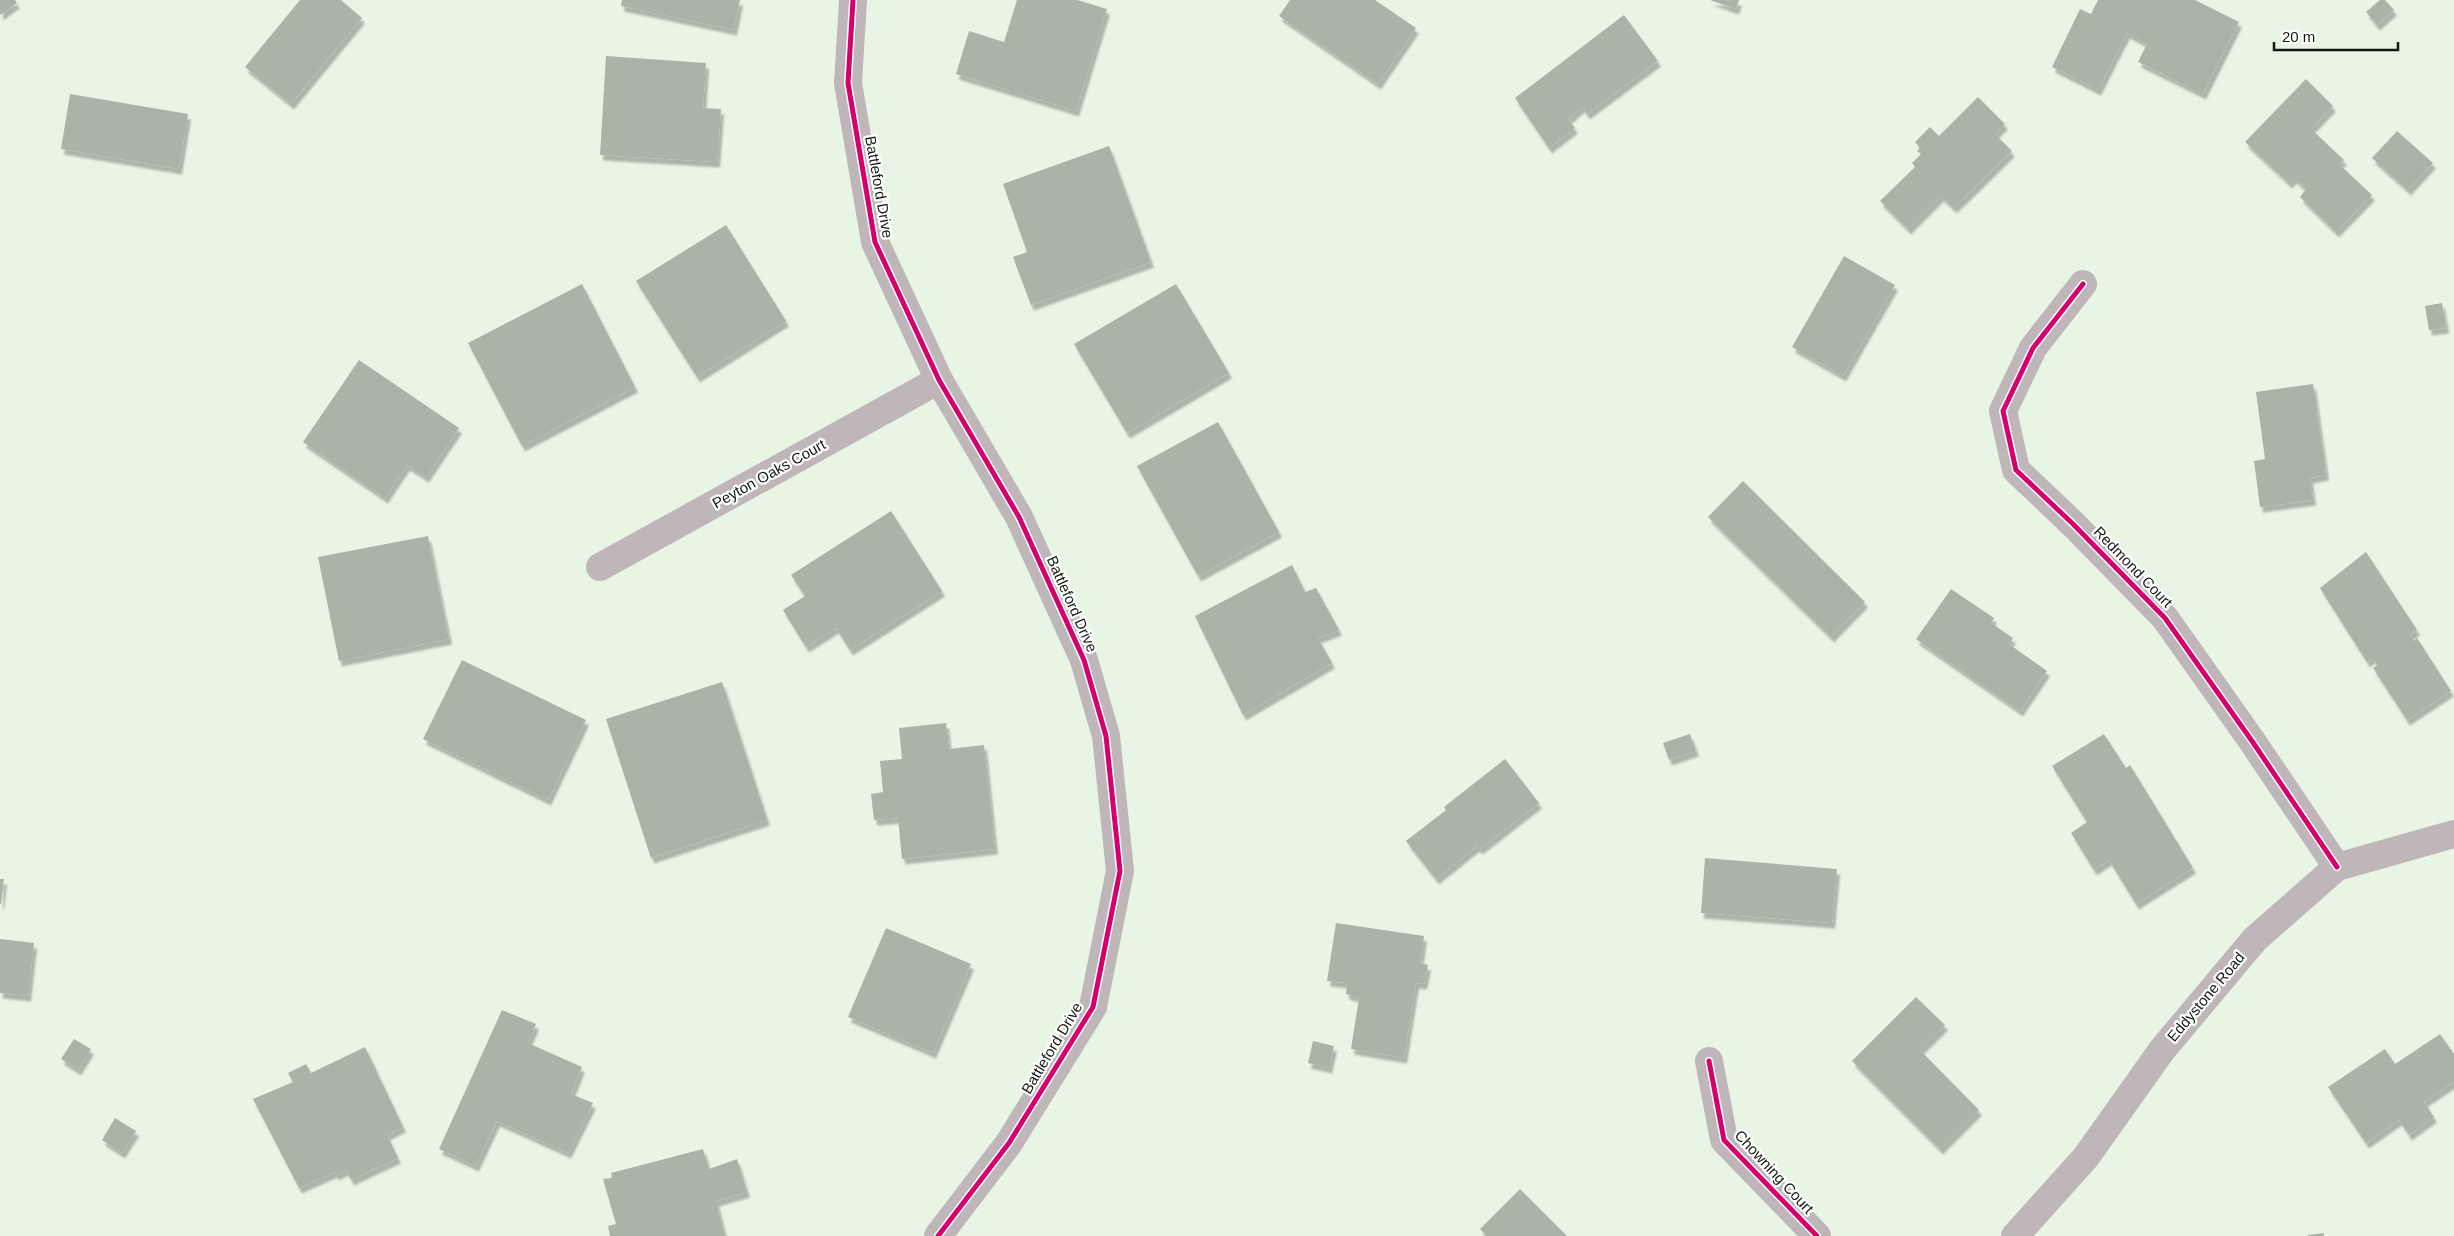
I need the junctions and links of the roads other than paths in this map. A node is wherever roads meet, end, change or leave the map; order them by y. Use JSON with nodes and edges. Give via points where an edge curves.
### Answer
{"nodes":[{"id":1,"x":853,"y":0,"type":"edge"},
{"id":2,"x":2083,"y":284,"type":"dead end"},
{"id":3,"x":939,"y":380,"type":"junction"},
{"id":4,"x":600,"y":567,"type":"dead end"},
{"id":5,"x":2454,"y":834,"type":"edge"},
{"id":6,"x":2337,"y":867,"type":"junction"},
{"id":7,"x":1709,"y":1061,"type":"dead end"},
{"id":8,"x":938,"y":1236,"type":"edge"},
{"id":9,"x":1817,"y":1236,"type":"edge"},
{"id":10,"x":2015,"y":1236,"type":"edge"}],
"edges":[{"from":1,"to":3,"type":"street","name":"Battleford Drive","via":[[848,84],[875,242]]},
{"from":2,"to":6,"type":"street","name":"Redmond Court","via":[[2033,348],[2003,411],[2016,470],[2165,618]]},
{"from":3,"to":4,"type":"street","name":"Peyton Oaks Court"},
{"from":3,"to":8,"type":"street","name":"Battleford Drive","via":[[1019,517],[1084,660],[1106,736],[1120,871],[1093,1007],[1008,1143]]},
{"from":5,"to":6,"type":"street","name":"Eddystone Road"},
{"from":6,"to":10,"type":"street","name":"Eddystone Road","via":[[2255,939],[2162,1050],[2086,1157]]},
{"from":7,"to":9,"type":"street","name":"Chowning Court","via":[[1724,1140]]}]}
